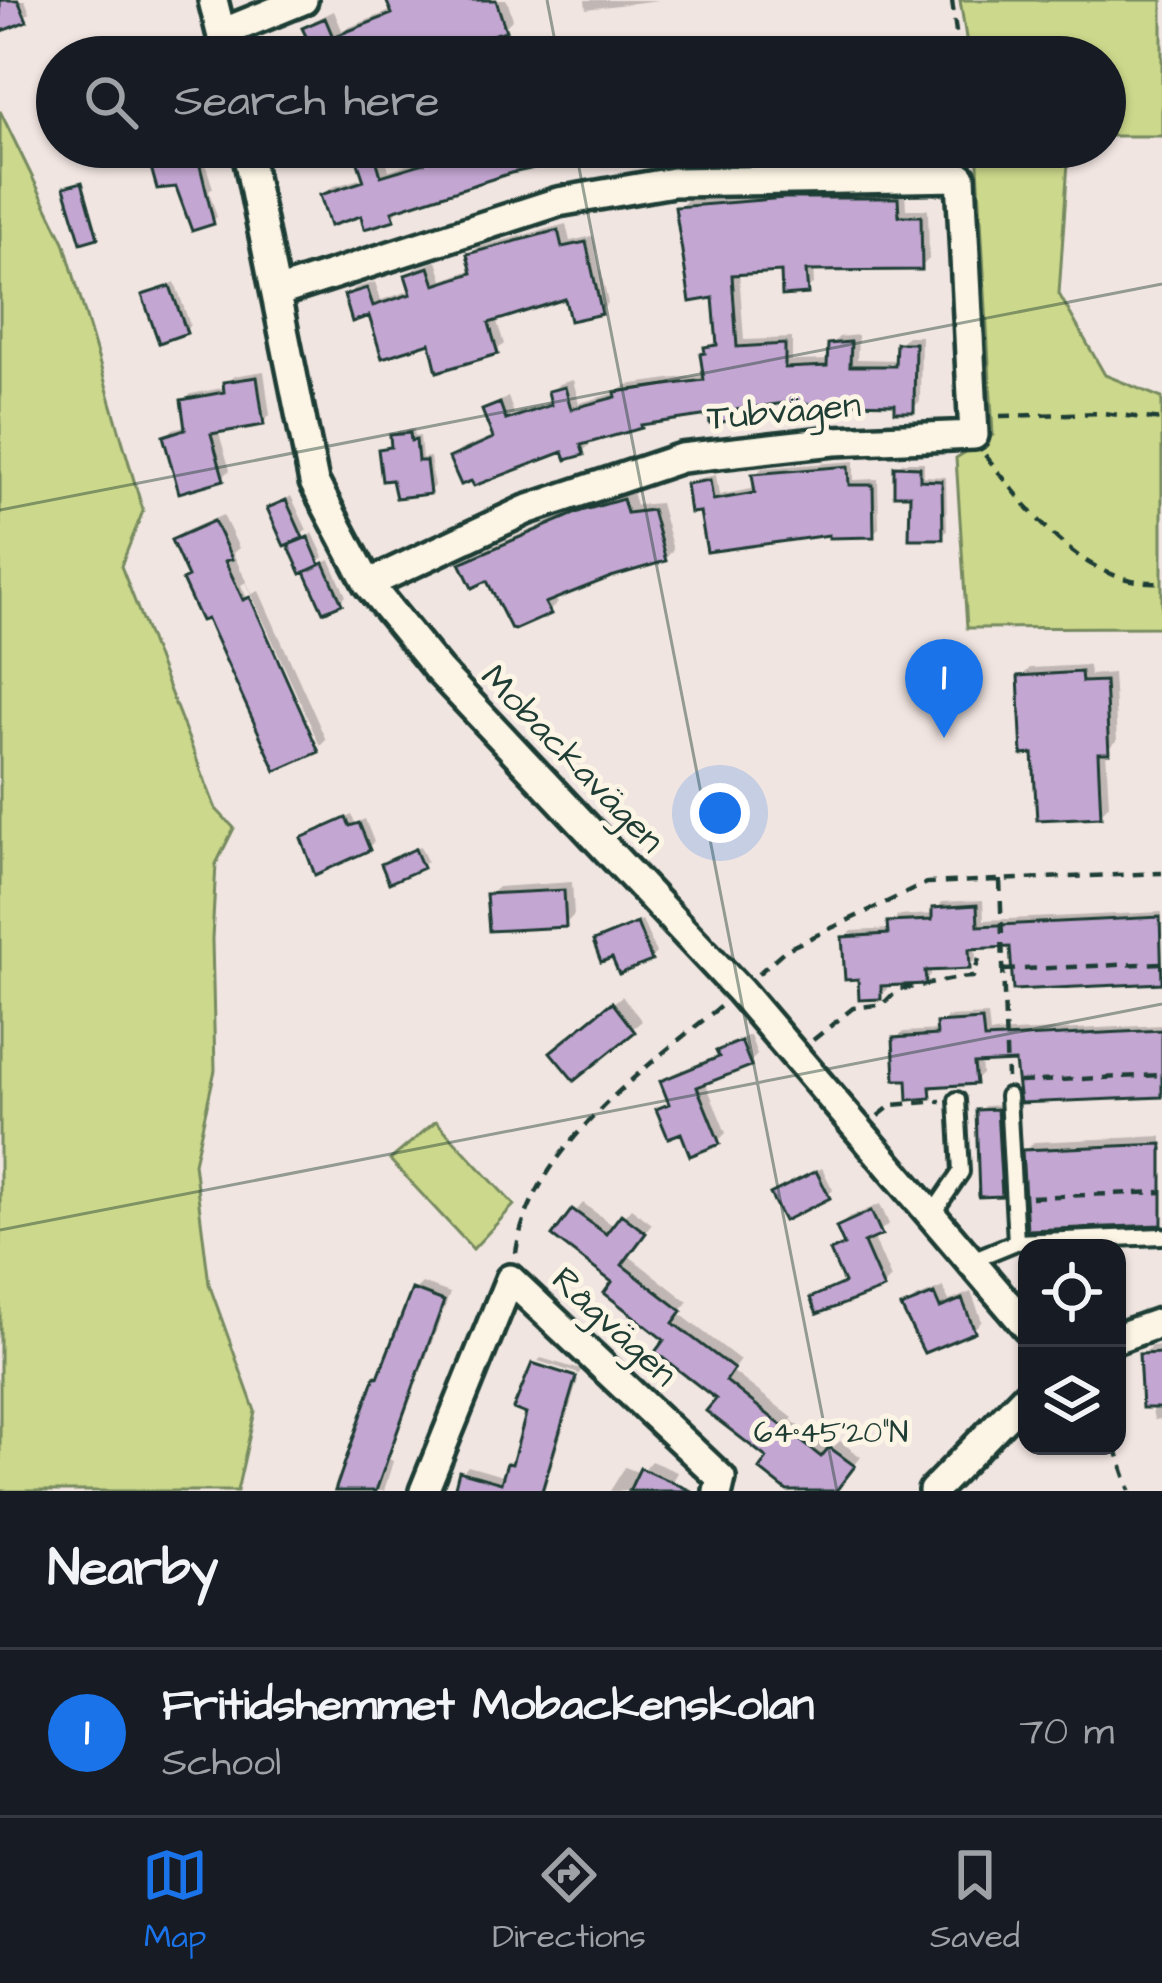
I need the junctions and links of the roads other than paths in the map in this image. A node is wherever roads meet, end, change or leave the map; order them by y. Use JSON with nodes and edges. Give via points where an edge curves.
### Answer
{"nodes":[{"id":1,"x":213,"y":0,"type":"edge"},
{"id":2,"x":302,"y":0,"type":"edge"},
{"id":3,"x":223,"y":36,"type":"edge"},
{"id":4,"x":240,"y":36,"type":"edge"},
{"id":5,"x":250,"y":168,"type":"edge"},
{"id":6,"x":276,"y":293,"type":"junction"},
{"id":7,"x":368,"y":584,"type":"junction"},
{"id":8,"x":1008,"y":1096,"type":"dead end"},
{"id":9,"x":957,"y":1100,"type":"road end"},
{"id":10,"x":931,"y":1216,"type":"junction"},
{"id":11,"x":1162,"y":1236,"type":"edge"},
{"id":12,"x":1016,"y":1241,"type":"junction"},
{"id":13,"x":972,"y":1260,"type":"junction"},
{"id":14,"x":1018,"y":1316,"type":"edge"},
{"id":15,"x":1162,"y":1322,"type":"edge"},
{"id":16,"x":1126,"y":1336,"type":"edge"},
{"id":17,"x":1018,"y":1404,"type":"edge"},
{"id":18,"x":424,"y":1491,"type":"edge"},
{"id":19,"x":718,"y":1491,"type":"edge"},
{"id":20,"x":933,"y":1491,"type":"edge"}],
"edges":[{"from":1,"to":3,"type":"street"},
{"from":2,"to":4,"type":"street"},
{"from":5,"to":6,"type":"street","name":"Mobackavägen"},
{"from":6,"to":7,"type":"street","name":"Mobackavägen","via":[[314,482]]},
{"from":6,"to":7,"type":"street","name":"Tubvägen","via":[[558,202],[673,182],[961,177],[973,427],[681,458],[526,510]]},
{"from":7,"to":10,"type":"street","name":"Mobackavägen","via":[[740,992]]},
{"from":8,"to":12,"type":"lane"},
{"from":9,"to":10,"type":"lane","via":[[961,1172]]},
{"from":10,"to":13,"type":"street","name":"Mobackavägen"},
{"from":11,"to":12,"type":"lane"},
{"from":12,"to":13,"type":"lane"},
{"from":13,"to":14,"type":"street","name":"Mobackavägen"},
{"from":15,"to":16,"type":"street"},
{"from":17,"to":20,"type":"street"},
{"from":18,"to":19,"type":"street","name":"Rågvägen","via":[[510,1279],[722,1478]]}]}
